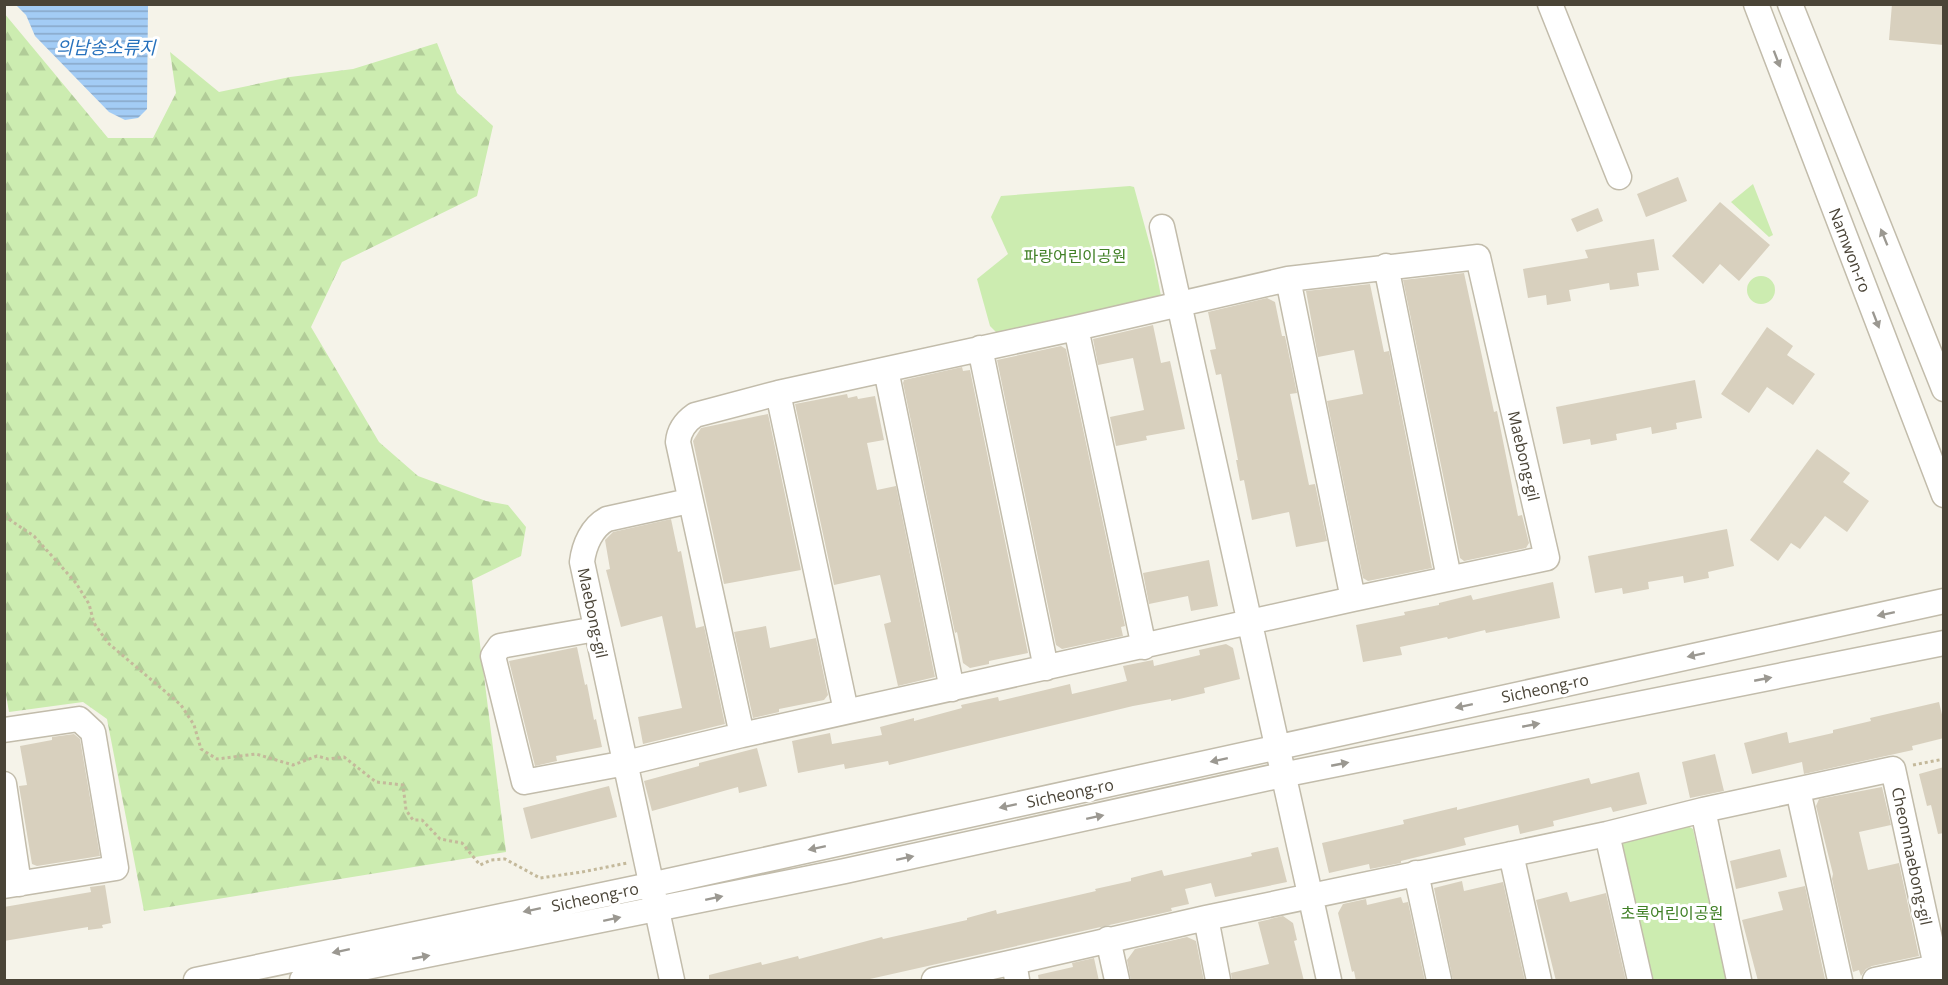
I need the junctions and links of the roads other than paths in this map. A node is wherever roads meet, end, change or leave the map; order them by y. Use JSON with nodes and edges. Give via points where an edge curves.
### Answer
{"nodes":[{"id":1,"x":1550,"y":4,"type":"edge"},
{"id":2,"x":1756,"y":4,"type":"edge"},
{"id":3,"x":1790,"y":4,"type":"edge"},
{"id":4,"x":1619,"y":177,"type":"dead end"},
{"id":5,"x":1162,"y":227,"type":"dead end"},
{"id":6,"x":1386,"y":266,"type":"junction"},
{"id":7,"x":1288,"y":279,"type":"junction"},
{"id":8,"x":1180,"y":304,"type":"junction"},
{"id":9,"x":1076,"y":328,"type":"junction"},
{"id":10,"x":980,"y":348,"type":"junction"},
{"id":11,"x":886,"y":370,"type":"junction"},
{"id":12,"x":1944,"y":389,"type":"edge"},
{"id":13,"x":778,"y":393,"type":"junction"},
{"id":14,"x":1944,"y":495,"type":"edge"},
{"id":15,"x":689,"y":501,"type":"junction"},
{"id":16,"x":1449,"y":578,"type":"junction"},
{"id":17,"x":1353,"y":598,"type":"junction"},
{"id":18,"x":1944,"y":601,"type":"edge"},
{"id":19,"x":1248,"y":623,"type":"junction"},
{"id":20,"x":596,"y":629,"type":"junction"},
{"id":21,"x":1944,"y":643,"type":"edge"},
{"id":22,"x":1144,"y":646,"type":"junction"},
{"id":23,"x":1046,"y":668,"type":"junction"},
{"id":24,"x":952,"y":689,"type":"junction"},
{"id":25,"x":846,"y":711,"type":"junction"},
{"id":26,"x":4,"y":730,"type":"edge"},
{"id":27,"x":742,"y":735,"type":"junction"},
{"id":28,"x":1276,"y":747,"type":"junction"},
{"id":29,"x":626,"y":763,"type":"junction"},
{"id":30,"x":1282,"y":775,"type":"junction"},
{"id":31,"x":4,"y":784,"type":"edge"},
{"id":32,"x":1798,"y":790,"type":"junction"},
{"id":33,"x":1703,"y":810,"type":"junction"},
{"id":34,"x":1607,"y":834,"type":"junction"},
{"id":35,"x":1511,"y":854,"type":"junction"},
{"id":36,"x":1416,"y":873,"type":"junction"},
{"id":37,"x":12,"y":885,"type":"edge"},
{"id":38,"x":650,"y":885,"type":"junction"},
{"id":39,"x":1311,"y":896,"type":"junction"},
{"id":40,"x":657,"y":910,"type":"junction"},
{"id":41,"x":1206,"y":918,"type":"junction"},
{"id":42,"x":1108,"y":939,"type":"junction"},
{"id":43,"x":1015,"y":971,"type":"edge"},
{"id":44,"x":1938,"y":974,"type":"edge"},
{"id":45,"x":196,"y":981,"type":"edge"},
{"id":46,"x":302,"y":981,"type":"edge"},
{"id":47,"x":672,"y":981,"type":"edge"},
{"id":48,"x":934,"y":981,"type":"edge"},
{"id":49,"x":1117,"y":981,"type":"edge"},
{"id":50,"x":1218,"y":981,"type":"edge"},
{"id":51,"x":1329,"y":981,"type":"edge"},
{"id":52,"x":1439,"y":981,"type":"edge"},
{"id":53,"x":1539,"y":981,"type":"edge"},
{"id":54,"x":1640,"y":981,"type":"edge"},
{"id":55,"x":1739,"y":981,"type":"edge"},
{"id":56,"x":1840,"y":981,"type":"edge"},
{"id":57,"x":1875,"y":981,"type":"edge"}],
"edges":[{"from":1,"to":4,"type":"street"},
{"from":2,"to":14,"type":"street","name":"Namwon-ro","one_way":true},
{"from":12,"to":3,"type":"street","one_way":true},
{"from":5,"to":8,"type":"street"},
{"from":6,"to":7,"type":"street"},
{"from":6,"to":16,"type":"street"},
{"from":6,"to":16,"type":"street","name":"Maebong-gil","via":[[1478,257],[1547,558]]},
{"from":7,"to":8,"type":"street"},
{"from":7,"to":17,"type":"street"},
{"from":8,"to":9,"type":"street"},
{"from":8,"to":19,"type":"street"},
{"from":9,"to":10,"type":"street"},
{"from":9,"to":22,"type":"street"},
{"from":10,"to":11,"type":"street"},
{"from":10,"to":23,"type":"street"},
{"from":11,"to":13,"type":"street"},
{"from":11,"to":24,"type":"street"},
{"from":13,"to":15,"type":"street","via":[[702,411],[684,423],[678,442]]},
{"from":13,"to":25,"type":"street"},
{"from":15,"to":20,"type":"street","name":"Maebong-gil","via":[[598,524],[586,544],[582,562]]},
{"from":15,"to":27,"type":"street"},
{"from":16,"to":17,"type":"street","name":"Maebong-gil"},
{"from":17,"to":19,"type":"street","name":"Maebong-gil"},
{"from":18,"to":28,"type":"street","name":"Sicheong-ro","one_way":true},
{"from":19,"to":22,"type":"street","name":"Maebong-gil"},
{"from":19,"to":28,"type":"street"},
{"from":20,"to":29,"type":"street","name":"Maebong-gil"},
{"from":20,"to":29,"type":"street","name":"Maebong-gil","via":[[500,646],[493,656],[524,782]]},
{"from":30,"to":21,"type":"street","name":"Sicheong-ro","one_way":true},
{"from":22,"to":23,"type":"street","name":"Maebong-gil"},
{"from":23,"to":24,"type":"street","name":"Maebong-gil"},
{"from":24,"to":25,"type":"street","name":"Maebong-gil"},
{"from":25,"to":27,"type":"street","name":"Maebong-gil"},
{"from":26,"to":37,"type":"street","via":[[79,719],[93,732],[116,868]]},
{"from":27,"to":29,"type":"street","name":"Maebong-gil"},
{"from":28,"to":30,"type":"street"},
{"from":28,"to":38,"type":"street","name":"Sicheong-ro","one_way":true},
{"from":29,"to":38,"type":"street"},
{"from":30,"to":39,"type":"street"},
{"from":40,"to":30,"type":"street","name":"Sicheong-ro","one_way":true},
{"from":31,"to":37,"type":"street"},
{"from":32,"to":33,"type":"street","name":"Cheonmaebong-gil"},
{"from":32,"to":44,"type":"street","name":"Cheonmaebong-gil","via":[[1893,769]]},
{"from":32,"to":56,"type":"street"},
{"from":33,"to":34,"type":"street","name":"Cheonmaebong-gil"},
{"from":33,"to":55,"type":"street"},
{"from":34,"to":35,"type":"street","name":"Cheonmaebong-gil"},
{"from":34,"to":54,"type":"street"},
{"from":35,"to":36,"type":"street","name":"Cheonmaebong-gil"},
{"from":35,"to":53,"type":"street"},
{"from":36,"to":39,"type":"street","name":"Cheonmaebong-gil"},
{"from":36,"to":52,"type":"street"},
{"from":38,"to":40,"type":"street"},
{"from":38,"to":45,"type":"street","name":"Sicheong-ro","one_way":true},
{"from":39,"to":41,"type":"street","name":"Cheonmaebong-gil"},
{"from":39,"to":51,"type":"street"},
{"from":46,"to":40,"type":"street","name":"Sicheong-ro","one_way":true},
{"from":40,"to":47,"type":"street","name":"Sicheong-ro"},
{"from":41,"to":42,"type":"street","name":"Cheonmaebong-gil"},
{"from":41,"to":50,"type":"street"},
{"from":42,"to":43,"type":"street","name":"Cheonmaebong-gil"},
{"from":42,"to":49,"type":"street"},
{"from":43,"to":48,"type":"street","name":"Cheonmaebong-gil"},
{"from":44,"to":57,"type":"street","name":"Cheonmaebong-gil"}]}
